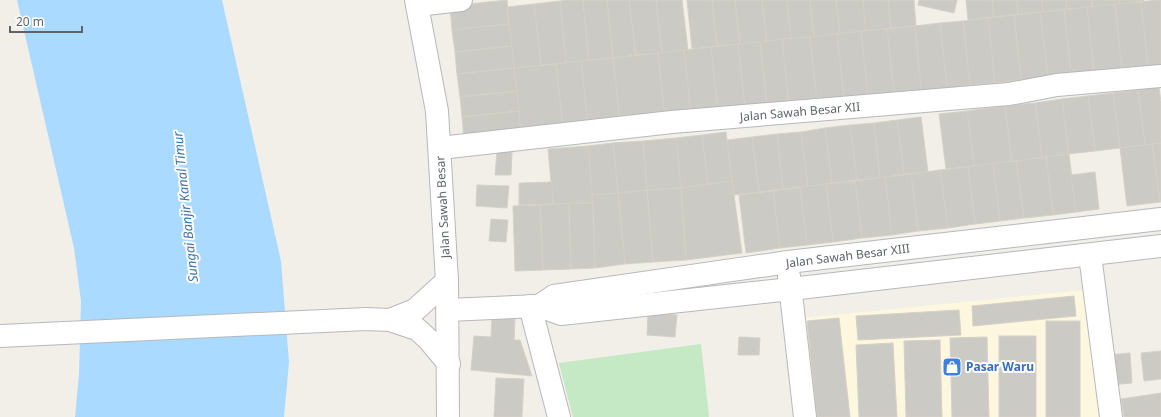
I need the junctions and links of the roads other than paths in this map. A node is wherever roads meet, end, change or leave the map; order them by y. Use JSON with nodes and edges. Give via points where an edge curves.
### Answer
{"nodes":[{"id":1,"x":461,"y":0,"type":"edge"},
{"id":2,"x":416,"y":3,"type":"edge"},
{"id":3,"x":1161,"y":76,"type":"edge"},
{"id":4,"x":440,"y":148,"type":"junction"},
{"id":5,"x":1161,"y":219,"type":"edge"},
{"id":6,"x":1161,"y":246,"type":"edge"},
{"id":7,"x":1090,"y":255,"type":"junction"},
{"id":8,"x":788,"y":262,"type":"junction"},
{"id":9,"x":447,"y":281,"type":"junction"},
{"id":10,"x":791,"y":289,"type":"junction"},
{"id":11,"x":535,"y":306,"type":"junction"},
{"id":12,"x":448,"y":310,"type":"junction"},
{"id":13,"x":390,"y":320,"type":"junction"},
{"id":14,"x":0,"y":336,"type":"edge"},
{"id":15,"x":449,"y":364,"type":"junction"},
{"id":16,"x":448,"y":417,"type":"edge"},
{"id":17,"x":560,"y":417,"type":"edge"},
{"id":18,"x":805,"y":417,"type":"edge"},
{"id":19,"x":1111,"y":417,"type":"edge"}],
"edges":[{"from":1,"to":2,"type":"street"},
{"from":2,"to":4,"type":"street","name":"Jalan Sawah Besar","via":[[437,111]]},
{"from":3,"to":4,"type":"street","name":"Jalan Sawah Besar XII","via":[[1057,85],[1009,94],[672,122]]},
{"from":4,"to":9,"type":"street","name":"Jalan Sawah Besar"},
{"from":5,"to":8,"type":"street","name":"Jalan Sawah Besar XIII"},
{"from":6,"to":7,"type":"street","name":"Jalan Sawah Besar XIII"},
{"from":7,"to":10,"type":"street","name":"Jalan Sawah Besar XIII"},
{"from":7,"to":19,"type":"street"},
{"from":8,"to":10,"type":"street"},
{"from":8,"to":11,"type":"street","name":"Jalan Sawah Besar XIII","via":[[554,296]]},
{"from":9,"to":12,"type":"street","name":"Jalan Sawah Besar"},
{"from":9,"to":13,"type":"street","via":[[416,310]]},
{"from":10,"to":11,"type":"street","name":"Jalan Sawah Besar XIII","via":[[561,314]]},
{"from":10,"to":18,"type":"street"},
{"from":11,"to":12,"type":"street","name":"Jalan Sawah Besar XIII"},
{"from":11,"to":17,"type":"street"},
{"from":12,"to":15,"type":"street","name":"Jalan Sawah Besar"},
{"from":13,"to":14,"type":"street"},
{"from":13,"to":15,"type":"street","via":[[416,329]]},
{"from":15,"to":16,"type":"street","name":"Jalan Sawah Besar"}]}
